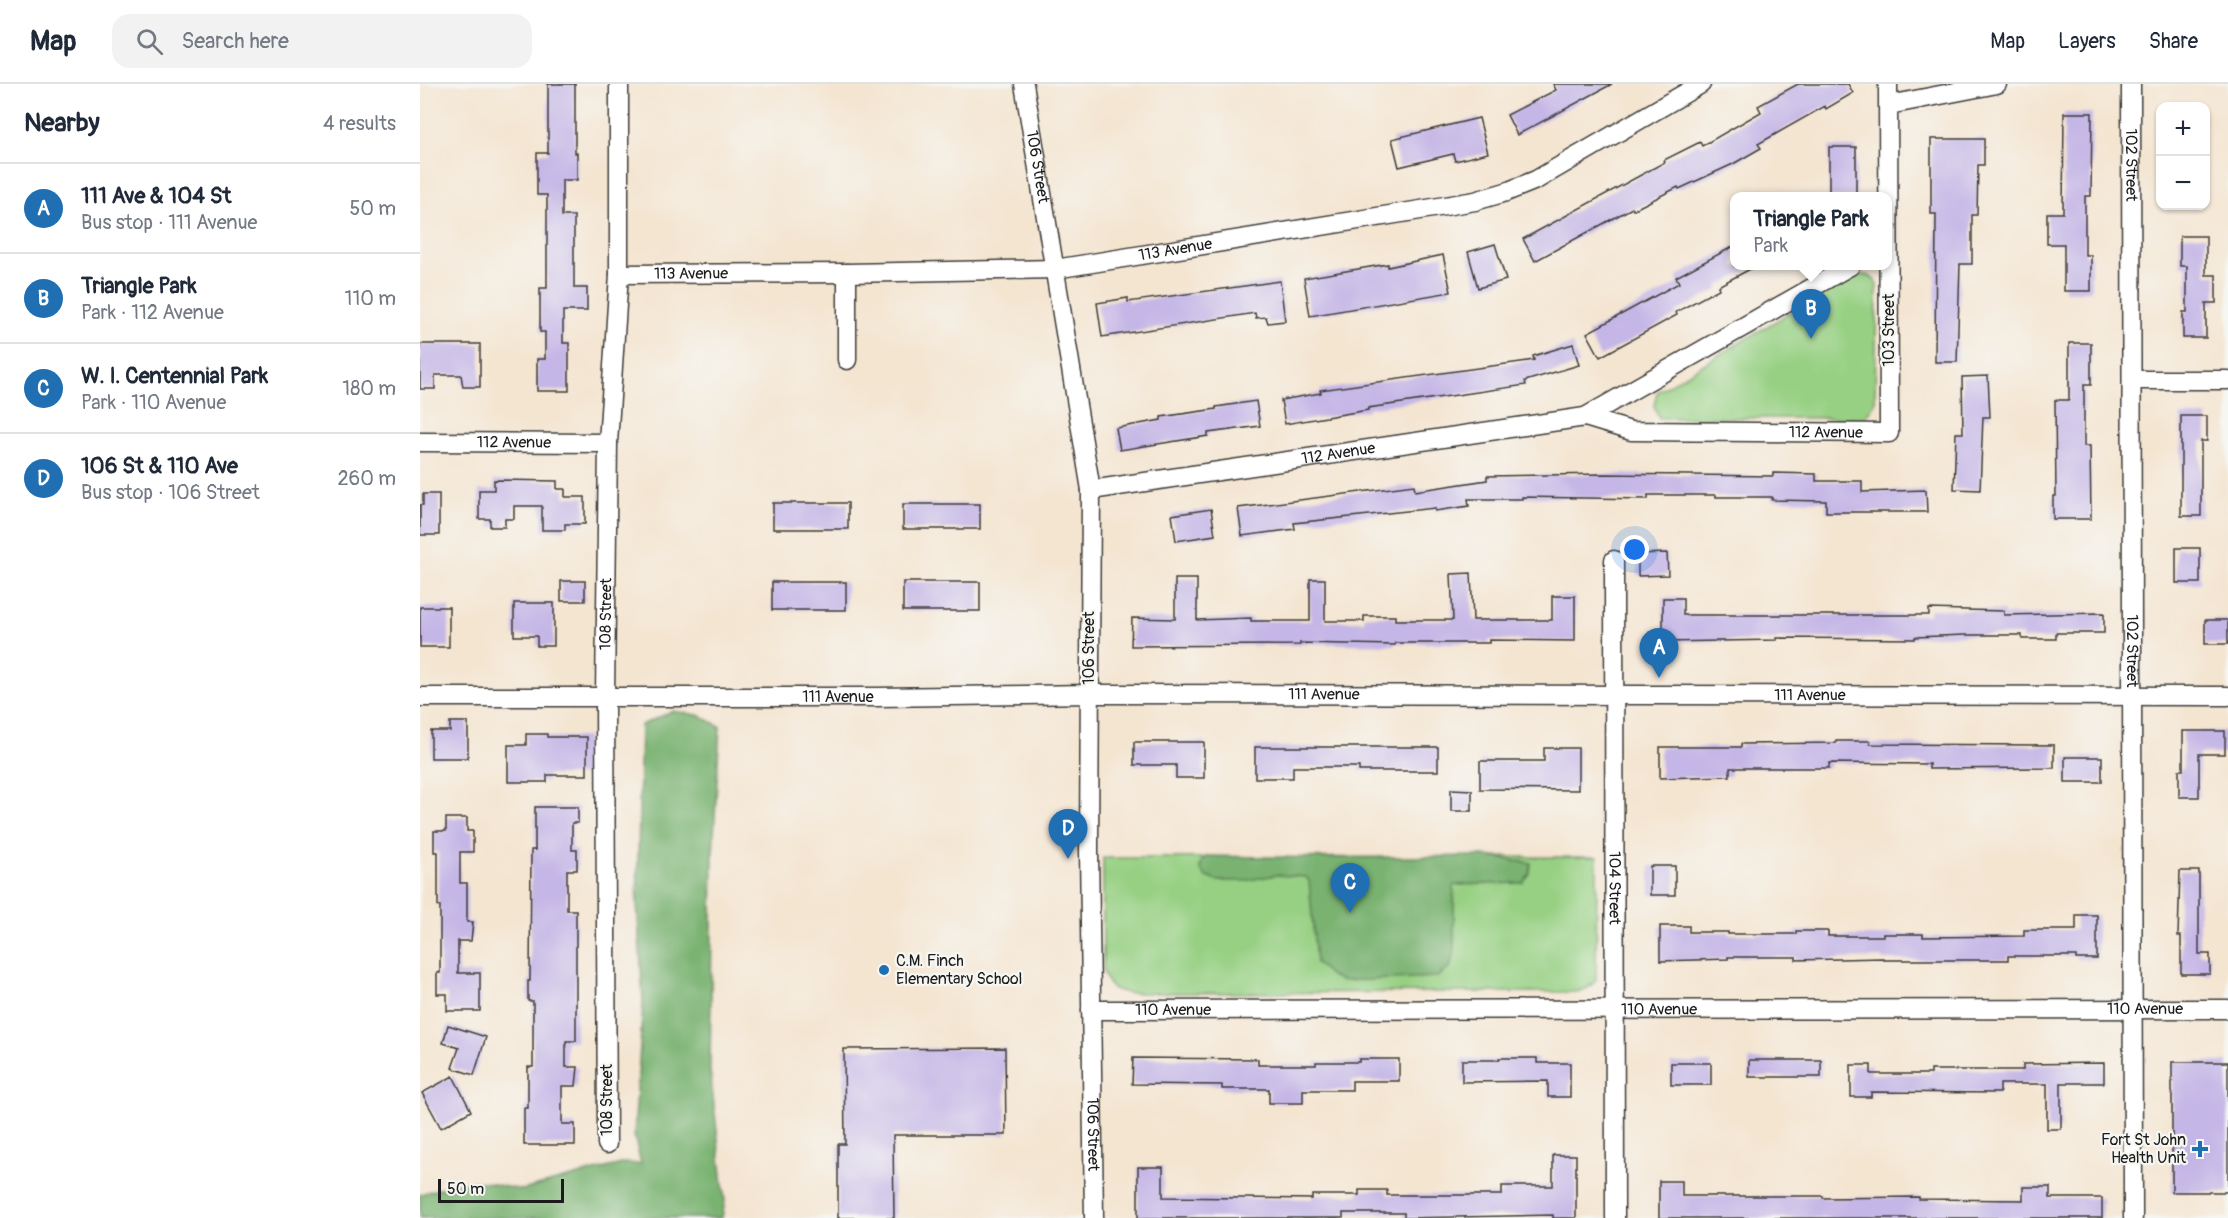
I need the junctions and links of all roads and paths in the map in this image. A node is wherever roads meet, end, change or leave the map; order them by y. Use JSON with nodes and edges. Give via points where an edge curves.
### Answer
{"nodes":[{"id":1,"x":619,"y":84,"type":"edge"},
{"id":2,"x":1024,"y":84,"type":"edge"},
{"id":3,"x":1701,"y":84,"type":"edge"},
{"id":4,"x":1888,"y":84,"type":"edge"},
{"id":5,"x":1997,"y":84,"type":"edge"},
{"id":6,"x":2131,"y":84,"type":"edge"},
{"id":7,"x":1889,"y":105,"type":"junction"},
{"id":8,"x":1888,"y":192,"type":"edge"},
{"id":9,"x":1055,"y":269,"type":"junction"},
{"id":10,"x":1843,"y":270,"type":"edge"},
{"id":11,"x":1888,"y":270,"type":"edge"},
{"id":12,"x":847,"y":273,"type":"junction"},
{"id":13,"x":619,"y":274,"type":"junction"},
{"id":14,"x":847,"y":360,"type":"dead end"},
{"id":15,"x":2133,"y":380,"type":"junction"},
{"id":16,"x":2228,"y":380,"type":"edge"},
{"id":17,"x":1585,"y":417,"type":"junction"},
{"id":18,"x":1889,"y":433,"type":"joint"},
{"id":19,"x":420,"y":442,"type":"edge"},
{"id":20,"x":608,"y":443,"type":"junction"},
{"id":21,"x":1091,"y":490,"type":"junction"},
{"id":22,"x":1614,"y":560,"type":"dead end"},
{"id":23,"x":1090,"y":694,"type":"junction"},
{"id":24,"x":1614,"y":694,"type":"junction"},
{"id":25,"x":2132,"y":695,"type":"junction"},
{"id":26,"x":605,"y":696,"type":"junction"},
{"id":27,"x":2228,"y":696,"type":"edge"},
{"id":28,"x":420,"y":697,"type":"edge"},
{"id":29,"x":2131,"y":1009,"type":"junction"},
{"id":30,"x":2228,"y":1009,"type":"edge"},
{"id":31,"x":1091,"y":1010,"type":"junction"},
{"id":32,"x":1615,"y":1010,"type":"junction"},
{"id":33,"x":607,"y":1144,"type":"dead end"},
{"id":34,"x":1094,"y":1218,"type":"edge"},
{"id":35,"x":1615,"y":1218,"type":"edge"},
{"id":36,"x":2133,"y":1218,"type":"edge"}],
"edges":[{"from":1,"to":13,"type":"street","name":"108 Street"},
{"from":2,"to":9,"type":"street","name":"106 Street"},
{"from":3,"to":9,"type":"street","name":"113 Avenue","via":[[1536,180],[1496,195]]},
{"from":4,"to":7,"type":"street","name":"103 Street"},
{"from":5,"to":7,"type":"street"},
{"from":6,"to":15,"type":"street","name":"102 Street"},
{"from":7,"to":8,"type":"street","name":"103 Street"},
{"from":9,"to":12,"type":"street","name":"113 Avenue"},
{"from":9,"to":21,"type":"street","name":"106 Street"},
{"from":10,"to":17,"type":"street","name":"112 Avenue"},
{"from":11,"to":18,"type":"street","name":"103 Street"},
{"from":12,"to":13,"type":"street","name":"113 Avenue"},
{"from":12,"to":14,"type":"street"},
{"from":13,"to":20,"type":"street","name":"108 Street"},
{"from":15,"to":16,"type":"street"},
{"from":15,"to":25,"type":"street","name":"102 Street"},
{"from":17,"to":18,"type":"street","name":"112 Avenue","via":[[1631,431]]},
{"from":17,"to":21,"type":"street","name":"112 Avenue"},
{"from":19,"to":20,"type":"street","name":"112 Avenue"},
{"from":20,"to":26,"type":"street","name":"108 Street"},
{"from":21,"to":23,"type":"street","name":"106 Street"},
{"from":22,"to":24,"type":"street","name":"104 Street"},
{"from":23,"to":24,"type":"street","name":"111 Avenue"},
{"from":23,"to":26,"type":"street","name":"111 Avenue"},
{"from":23,"to":31,"type":"street","name":"106 Street"},
{"from":24,"to":25,"type":"street","name":"111 Avenue"},
{"from":24,"to":32,"type":"street","name":"104 Street"},
{"from":25,"to":27,"type":"street","name":"111 Avenue"},
{"from":25,"to":29,"type":"street","name":"102 Street"},
{"from":26,"to":28,"type":"street","name":"111 Avenue"},
{"from":26,"to":33,"type":"street","name":"108 Street"},
{"from":29,"to":30,"type":"street","name":"110 Avenue"},
{"from":29,"to":32,"type":"street","name":"110 Avenue"},
{"from":29,"to":36,"type":"street","name":"102 Street"},
{"from":31,"to":32,"type":"street","name":"110 Avenue"},
{"from":31,"to":34,"type":"street","name":"106 Street"},
{"from":32,"to":35,"type":"street","name":"104 Street"}]}
